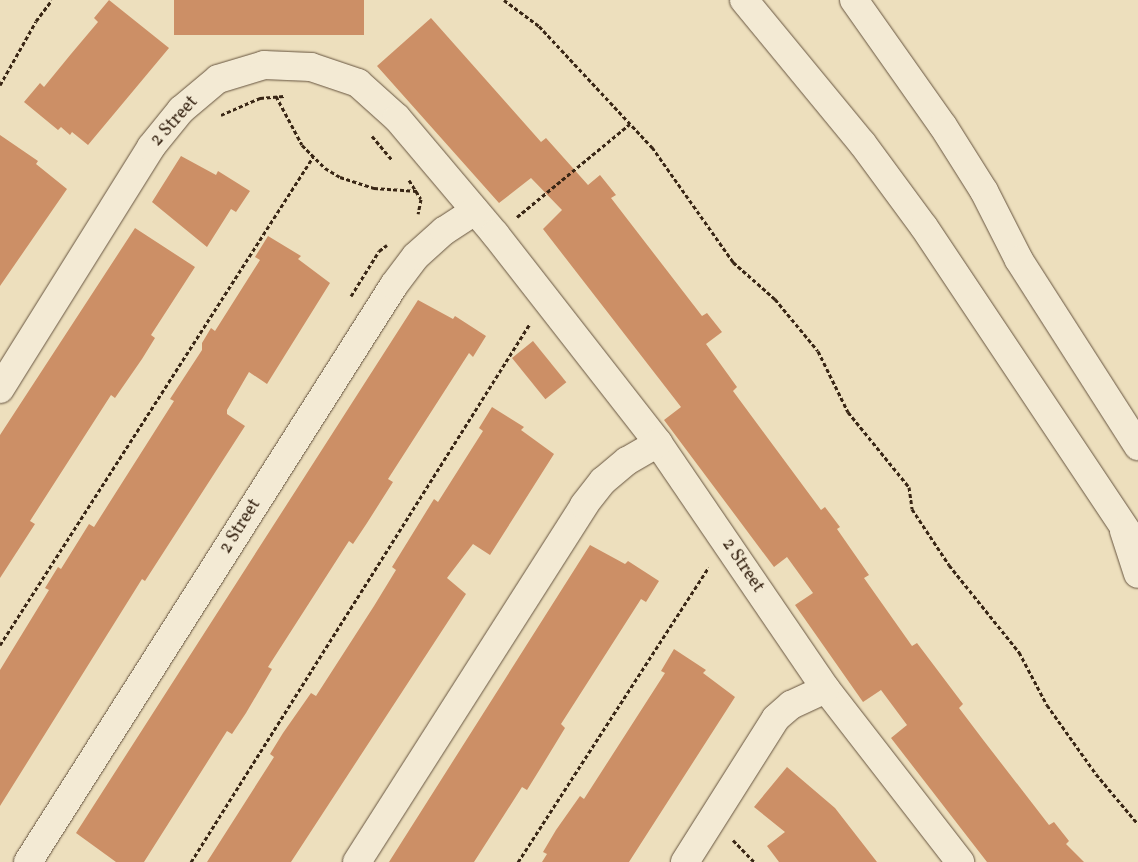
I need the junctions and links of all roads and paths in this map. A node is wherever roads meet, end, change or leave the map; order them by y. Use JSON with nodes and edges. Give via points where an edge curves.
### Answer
{"nodes":[{"id":1,"x":52,"y":0,"type":"edge"},
{"id":2,"x":504,"y":0,"type":"edge"},
{"id":3,"x":744,"y":0,"type":"edge"},
{"id":4,"x":854,"y":0,"type":"edge"},
{"id":5,"x":0,"y":85,"type":"edge"},
{"id":6,"x":293,"y":95,"type":"dead end"},
{"id":7,"x":276,"y":96,"type":"junction"},
{"id":8,"x":214,"y":120,"type":"dead end"},
{"id":9,"x":630,"y":124,"type":"junction"},
{"id":10,"x":370,"y":134,"type":"dead end"},
{"id":11,"x":313,"y":157,"type":"junction"},
{"id":12,"x":394,"y":161,"type":"dead end"},
{"id":13,"x":405,"y":175,"type":"dead end"},
{"id":14,"x":418,"y":192,"type":"junction"},
{"id":15,"x":475,"y":210,"type":"junction"},
{"id":16,"x":414,"y":220,"type":"dead end"},
{"id":17,"x":523,"y":225,"type":"dead end"},
{"id":18,"x":392,"y":240,"type":"dead end"},
{"id":19,"x":372,"y":319,"type":"junction"},
{"id":20,"x":529,"y":325,"type":"dead end"},
{"id":21,"x":0,"y":389,"type":"edge"},
{"id":22,"x":658,"y":443,"type":"junction"},
{"id":23,"x":1138,"y":446,"type":"edge"},
{"id":24,"x":1130,"y":537,"type":"edge"},
{"id":25,"x":704,"y":558,"type":"dead end"},
{"id":26,"x":1138,"y":574,"type":"edge"},
{"id":27,"x":0,"y":645,"type":"edge"},
{"id":28,"x":826,"y":689,"type":"junction"},
{"id":29,"x":1138,"y":824,"type":"edge"},
{"id":30,"x":727,"y":847,"type":"dead end"},
{"id":31,"x":28,"y":862,"type":"edge"},
{"id":32,"x":191,"y":862,"type":"edge"},
{"id":33,"x":357,"y":862,"type":"edge"},
{"id":34,"x":518,"y":862,"type":"edge"},
{"id":35,"x":685,"y":862,"type":"edge"},
{"id":36,"x":754,"y":862,"type":"edge"},
{"id":37,"x":960,"y":862,"type":"edge"}],
"edges":[{"from":1,"to":5,"type":"path","via":[[36,21]]},
{"from":2,"to":9,"type":"path","via":[[539,26]]},
{"from":3,"to":24,"type":"street","via":[[862,143],[924,227]]},
{"from":4,"to":23,"type":"street","via":[[943,126],[984,191],[1019,260]]},
{"from":6,"to":7,"type":"path"},
{"from":7,"to":8,"type":"path","via":[[260,98]]},
{"from":7,"to":11,"type":"path","via":[[293,132]]},
{"from":9,"to":17,"type":"path","via":[[516,218]]},
{"from":9,"to":29,"type":"path","via":[[678,181],[733,262],[775,299],[818,351],[848,412],[909,487],[912,509],[917,517],[949,564],[1019,652],[1047,705],[1096,774]]},
{"from":10,"to":12,"type":"path"},
{"from":11,"to":14,"type":"path","via":[[340,177],[357,184]]},
{"from":11,"to":27,"type":"path"},
{"from":13,"to":14,"type":"path"},
{"from":14,"to":16,"type":"path","via":[[422,208]]},
{"from":15,"to":19,"type":"street","name":"2 Street","via":[[416,256]]},
{"from":15,"to":21,"type":"street","name":"2 Street","via":[[397,118],[358,83],[311,68],[264,65],[218,79],[181,110],[151,147]]},
{"from":15,"to":22,"type":"street","name":"2 Street"},
{"from":18,"to":19,"type":"path","via":[[379,251],[348,302]]},
{"from":19,"to":31,"type":"street","name":"2 Street"},
{"from":20,"to":32,"type":"path"},
{"from":22,"to":28,"type":"street","name":"2 Street"},
{"from":22,"to":33,"type":"street","via":[[627,461],[603,481],[584,505]]},
{"from":24,"to":26,"type":"street"},
{"from":25,"to":34,"type":"path","via":[[710,566]]},
{"from":28,"to":35,"type":"street","via":[[791,706],[776,718]]},
{"from":28,"to":37,"type":"street","name":"2 Street"},
{"from":30,"to":36,"type":"path","via":[[732,839]]}]}
